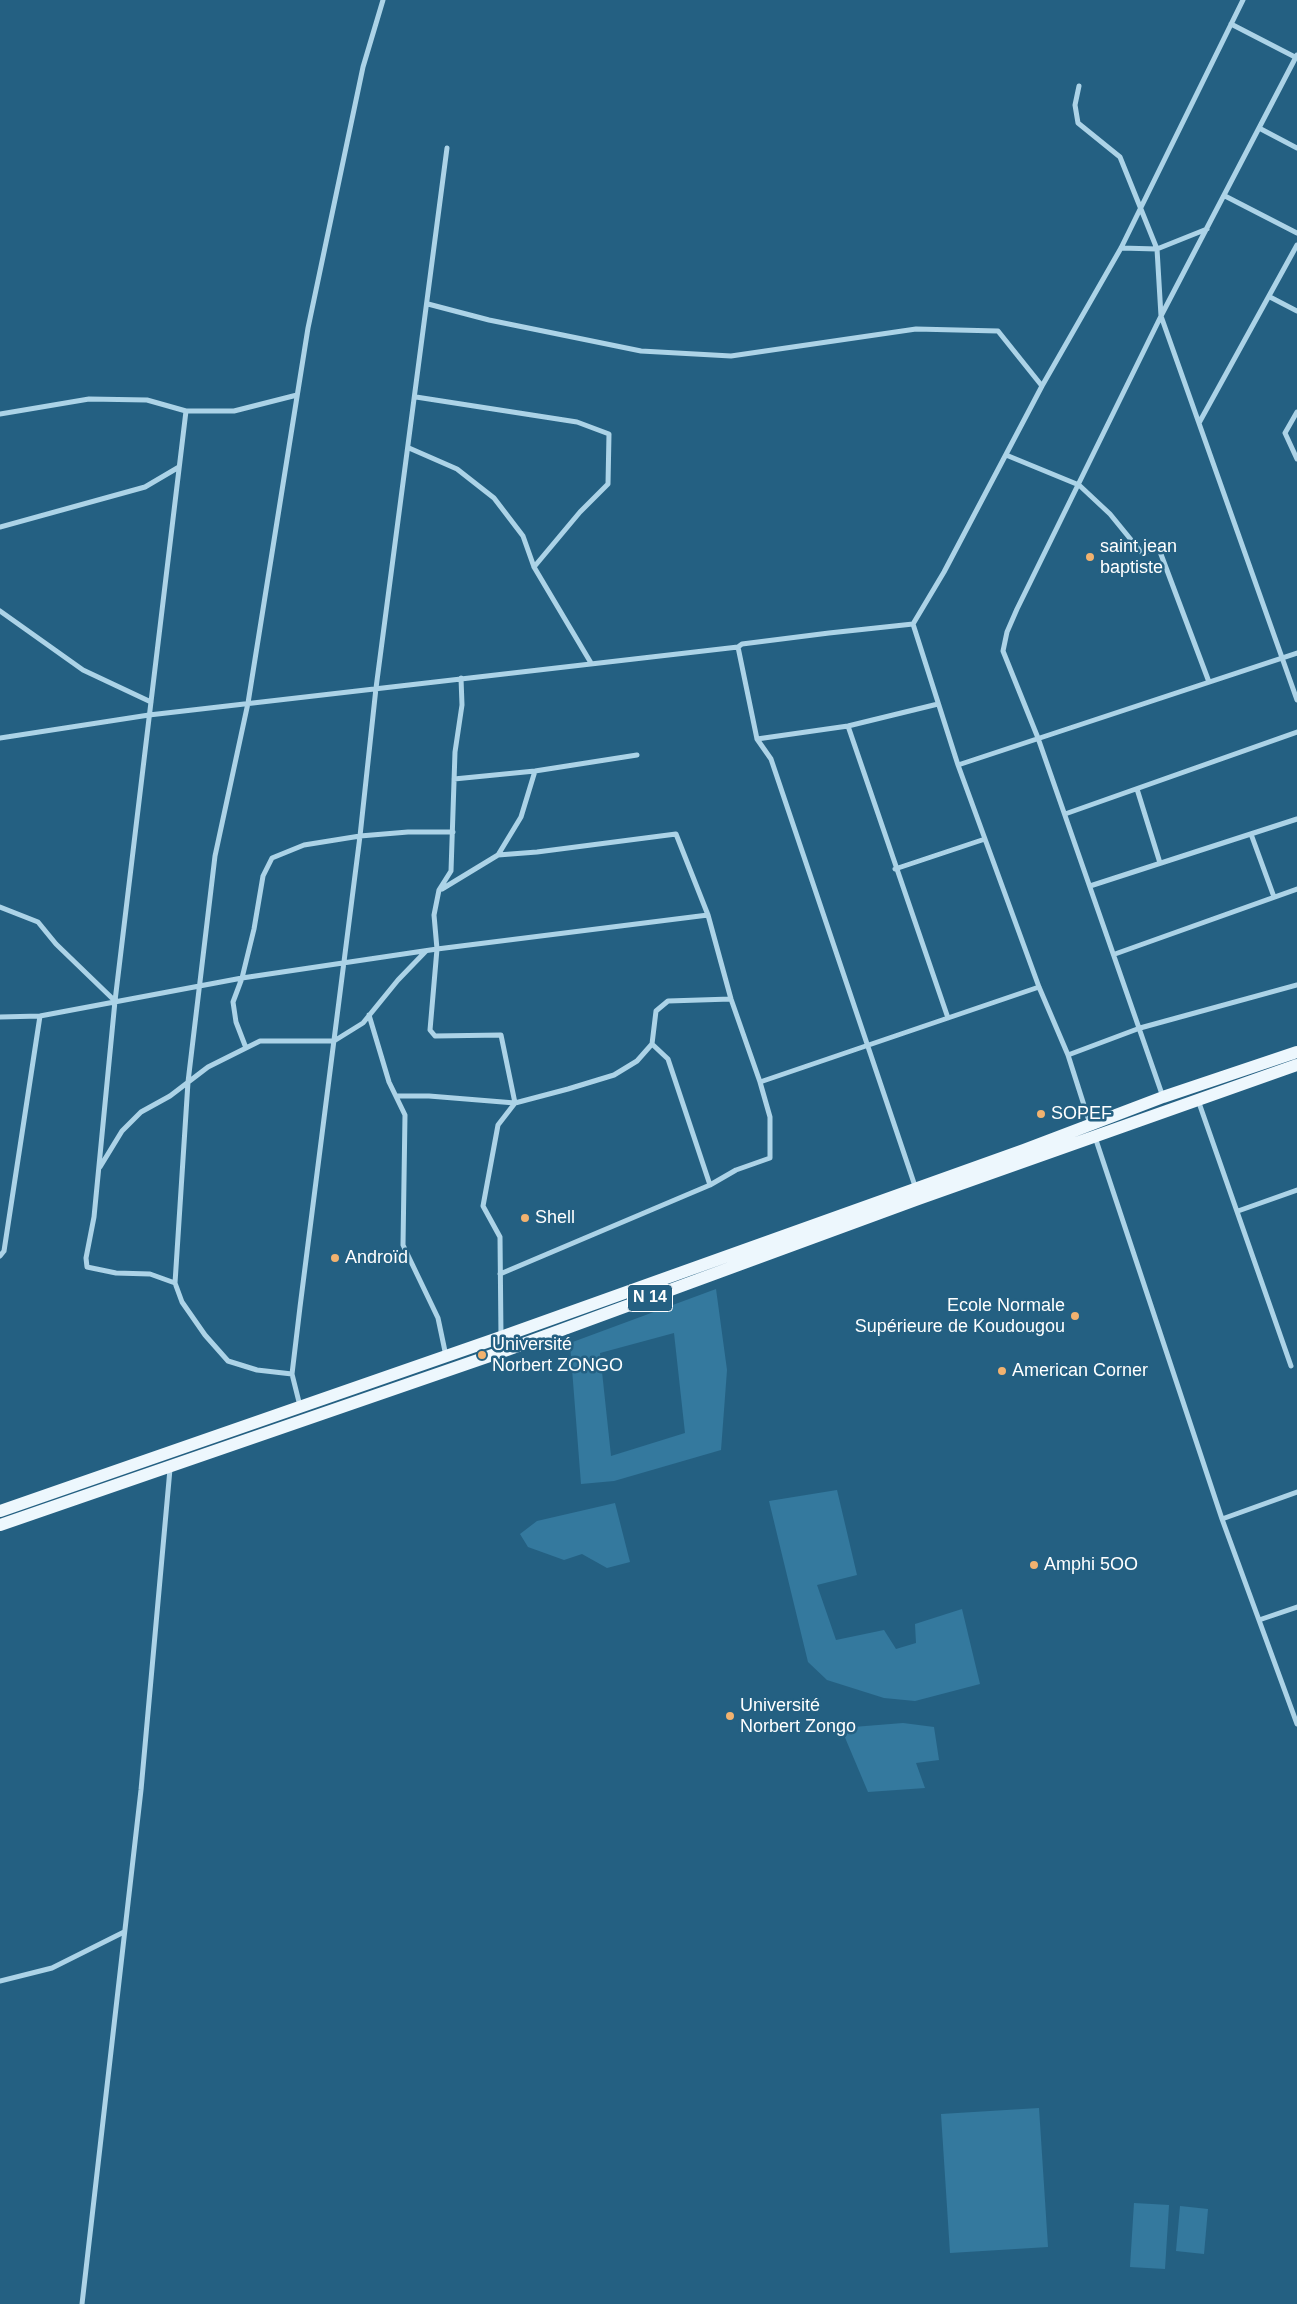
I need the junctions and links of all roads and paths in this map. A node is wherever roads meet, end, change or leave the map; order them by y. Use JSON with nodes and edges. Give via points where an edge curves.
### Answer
{"nodes":[{"id":1,"x":383,"y":0,"type":"edge"},
{"id":2,"x":1243,"y":0,"type":"edge"},
{"id":3,"x":1231,"y":24,"type":"junction"},
{"id":4,"x":1297,"y":57,"type":"edge"},
{"id":5,"x":1079,"y":86,"type":"dead end"},
{"id":6,"x":1259,"y":128,"type":"junction"},
{"id":7,"x":448,"y":148,"type":"dead end"},
{"id":8,"x":1297,"y":148,"type":"edge"},
{"id":9,"x":1225,"y":196,"type":"junction"},
{"id":10,"x":1141,"y":209,"type":"junction"},
{"id":11,"x":1207,"y":229,"type":"junction"},
{"id":12,"x":1297,"y":232,"type":"edge"},
{"id":13,"x":1297,"y":245,"type":"edge"},
{"id":14,"x":1121,"y":248,"type":"junction"},
{"id":15,"x":1157,"y":249,"type":"junction"},
{"id":16,"x":1270,"y":296,"type":"junction"},
{"id":17,"x":428,"y":304,"type":"junction"},
{"id":18,"x":1297,"y":311,"type":"edge"},
{"id":19,"x":1161,"y":316,"type":"junction"},
{"id":20,"x":1042,"y":386,"type":"junction"},
{"id":21,"x":297,"y":395,"type":"junction"},
{"id":22,"x":416,"y":397,"type":"junction"},
{"id":23,"x":186,"y":411,"type":"junction"},
{"id":24,"x":1297,"y":412,"type":"edge"},
{"id":25,"x":0,"y":414,"type":"edge"},
{"id":26,"x":1198,"y":423,"type":"junction"},
{"id":27,"x":409,"y":448,"type":"junction"},
{"id":28,"x":1006,"y":454,"type":"junction"},
{"id":29,"x":1297,"y":459,"type":"edge"},
{"id":30,"x":179,"y":467,"type":"junction"},
{"id":31,"x":1079,"y":485,"type":"junction"},
{"id":32,"x":0,"y":527,"type":"edge"},
{"id":33,"x":534,"y":567,"type":"junction"},
{"id":34,"x":0,"y":611,"type":"edge"},
{"id":35,"x":913,"y":624,"type":"junction"},
{"id":36,"x":738,"y":647,"type":"junction"},
{"id":37,"x":1297,"y":653,"type":"edge"},
{"id":38,"x":1282,"y":658,"type":"junction"},
{"id":39,"x":592,"y":663,"type":"junction"},
{"id":40,"x":461,"y":678,"type":"junction"},
{"id":41,"x":1209,"y":682,"type":"junction"},
{"id":42,"x":376,"y":688,"type":"junction"},
{"id":43,"x":1297,"y":700,"type":"edge"},
{"id":44,"x":151,"y":702,"type":"junction"},
{"id":45,"x":248,"y":703,"type":"junction"},
{"id":46,"x":938,"y":704,"type":"junction"},
{"id":47,"x":149,"y":714,"type":"junction"},
{"id":48,"x":848,"y":726,"type":"junction"},
{"id":49,"x":1297,"y":732,"type":"edge"},
{"id":50,"x":0,"y":738,"type":"edge"},
{"id":51,"x":1038,"y":738,"type":"junction"},
{"id":52,"x":757,"y":739,"type":"junction"},
{"id":53,"x":637,"y":755,"type":"dead end"},
{"id":54,"x":958,"y":765,"type":"junction"},
{"id":55,"x":535,"y":771,"type":"junction"},
{"id":56,"x":454,"y":779,"type":"junction"},
{"id":57,"x":1137,"y":788,"type":"junction"},
{"id":58,"x":1065,"y":814,"type":"junction"},
{"id":59,"x":1297,"y":819,"type":"edge"},
{"id":60,"x":453,"y":832,"type":"junction"},
{"id":61,"x":1251,"y":834,"type":"junction"},
{"id":62,"x":360,"y":836,"type":"junction"},
{"id":63,"x":985,"y":838,"type":"junction"},
{"id":64,"x":498,"y":855,"type":"junction"},
{"id":65,"x":1160,"y":863,"type":"junction"},
{"id":66,"x":895,"y":869,"type":"junction"},
{"id":67,"x":1090,"y":886,"type":"junction"},
{"id":68,"x":1297,"y":889,"type":"edge"},
{"id":69,"x":440,"y":890,"type":"junction"},
{"id":70,"x":1274,"y":898,"type":"junction"},
{"id":71,"x":0,"y":907,"type":"edge"},
{"id":72,"x":708,"y":915,"type":"junction"},
{"id":73,"x":437,"y":949,"type":"junction"},
{"id":74,"x":426,"y":950,"type":"junction"},
{"id":75,"x":1115,"y":954,"type":"junction"},
{"id":76,"x":344,"y":964,"type":"junction"},
{"id":77,"x":242,"y":978,"type":"junction"},
{"id":78,"x":1297,"y":985,"type":"edge"},
{"id":79,"x":200,"y":987,"type":"junction"},
{"id":80,"x":1039,"y":987,"type":"junction"},
{"id":81,"x":732,"y":999,"type":"junction"},
{"id":82,"x":115,"y":1001,"type":"junction"},
{"id":83,"x":40,"y":1016,"type":"junction"},
{"id":84,"x":369,"y":1016,"type":"junction"},
{"id":85,"x":0,"y":1017,"type":"edge"},
{"id":86,"x":948,"y":1018,"type":"junction"},
{"id":87,"x":1140,"y":1028,"type":"junction"},
{"id":88,"x":334,"y":1041,"type":"junction"},
{"id":89,"x":652,"y":1044,"type":"junction"},
{"id":90,"x":869,"y":1045,"type":"junction"},
{"id":91,"x":246,"y":1048,"type":"junction"},
{"id":92,"x":1297,"y":1052,"type":"edge"},
{"id":93,"x":1068,"y":1055,"type":"junction"},
{"id":94,"x":1297,"y":1066,"type":"edge"},
{"id":95,"x":188,"y":1082,"type":"junction"},
{"id":96,"x":760,"y":1082,"type":"junction"},
{"id":97,"x":1193,"y":1086,"type":"junction"},
{"id":98,"x":396,"y":1096,"type":"junction"},
{"id":99,"x":1163,"y":1097,"type":"junction"},
{"id":100,"x":1197,"y":1099,"type":"junction"},
{"id":101,"x":515,"y":1103,"type":"junction"},
{"id":102,"x":1090,"y":1123,"type":"junction"},
{"id":103,"x":1095,"y":1137,"type":"junction"},
{"id":104,"x":99,"y":1170,"type":"junction"},
{"id":105,"x":710,"y":1185,"type":"junction"},
{"id":106,"x":916,"y":1189,"type":"junction"},
{"id":107,"x":1297,"y":1190,"type":"edge"},
{"id":108,"x":1238,"y":1211,"type":"junction"},
{"id":109,"x":0,"y":1256,"type":"edge"},
{"id":110,"x":500,"y":1274,"type":"junction"},
{"id":111,"x":175,"y":1283,"type":"junction"},
{"id":112,"x":501,"y":1338,"type":"junction"},
{"id":113,"x":446,"y":1356,"type":"junction"},
{"id":114,"x":1292,"y":1366,"type":"dead end"},
{"id":115,"x":292,"y":1374,"type":"junction"},
{"id":116,"x":300,"y":1408,"type":"junction"},
{"id":117,"x":170,"y":1453,"type":"junction"},
{"id":118,"x":170,"y":1467,"type":"junction"},
{"id":119,"x":1297,"y":1492,"type":"edge"},
{"id":120,"x":0,"y":1511,"type":"edge"},
{"id":121,"x":1222,"y":1519,"type":"junction"},
{"id":122,"x":0,"y":1525,"type":"edge"},
{"id":123,"x":1297,"y":1607,"type":"edge"},
{"id":124,"x":1259,"y":1620,"type":"junction"},
{"id":125,"x":1297,"y":1724,"type":"edge"},
{"id":126,"x":124,"y":1932,"type":"junction"},
{"id":127,"x":0,"y":1981,"type":"edge"},
{"id":128,"x":82,"y":2304,"type":"edge"}],
"edges":[{"from":1,"to":21,"type":"street","via":[[363,67]]},
{"from":2,"to":3,"type":"street"},
{"from":3,"to":4,"type":"street"},
{"from":3,"to":10,"type":"street"},
{"from":4,"to":6,"type":"street"},
{"from":5,"to":10,"type":"street","via":[[1075,105],[1078,123],[1120,157]]},
{"from":6,"to":8,"type":"street"},
{"from":6,"to":9,"type":"street"},
{"from":7,"to":17,"type":"street"},
{"from":9,"to":11,"type":"street"},
{"from":9,"to":12,"type":"street"},
{"from":10,"to":14,"type":"street"},
{"from":10,"to":15,"type":"street"},
{"from":11,"to":15,"type":"street"},
{"from":11,"to":19,"type":"street"},
{"from":13,"to":16,"type":"street"},
{"from":14,"to":15,"type":"street"},
{"from":14,"to":20,"type":"street"},
{"from":15,"to":19,"type":"street"},
{"from":16,"to":18,"type":"street"},
{"from":16,"to":26,"type":"street"},
{"from":17,"to":20,"type":"street","via":[[641,351],[722,355],[916,329],[998,330]]},
{"from":17,"to":22,"type":"street"},
{"from":19,"to":26,"type":"street"},
{"from":19,"to":31,"type":"street"},
{"from":20,"to":28,"type":"street"},
{"from":21,"to":23,"type":"street","via":[[234,411]]},
{"from":21,"to":45,"type":"street"},
{"from":22,"to":27,"type":"street"},
{"from":22,"to":33,"type":"street","via":[[577,422],[609,434],[608,484]]},
{"from":23,"to":25,"type":"street","via":[[147,400],[89,399]]},
{"from":23,"to":30,"type":"street"},
{"from":24,"to":29,"type":"street","via":[[1285,434]]},
{"from":26,"to":38,"type":"street"},
{"from":27,"to":33,"type":"street","via":[[457,469],[494,498],[523,536]]},
{"from":27,"to":42,"type":"street"},
{"from":28,"to":31,"type":"street"},
{"from":28,"to":35,"type":"street"},
{"from":30,"to":32,"type":"street","via":[[145,488]]},
{"from":30,"to":44,"type":"street"},
{"from":31,"to":41,"type":"street","via":[[1110,514],[1141,552],[1159,549]]},
{"from":31,"to":51,"type":"street","via":[[1017,610],[1003,651]]},
{"from":33,"to":39,"type":"street"},
{"from":34,"to":44,"type":"street","via":[[83,670]]},
{"from":35,"to":36,"type":"street"},
{"from":35,"to":46,"type":"street"},
{"from":36,"to":39,"type":"street"},
{"from":36,"to":52,"type":"street"},
{"from":37,"to":38,"type":"street"},
{"from":38,"to":41,"type":"street"},
{"from":38,"to":43,"type":"street"},
{"from":39,"to":40,"type":"street"},
{"from":40,"to":42,"type":"street"},
{"from":40,"to":56,"type":"street","via":[[462,705]]},
{"from":41,"to":51,"type":"street"},
{"from":42,"to":45,"type":"street"},
{"from":42,"to":62,"type":"street"},
{"from":44,"to":47,"type":"street"},
{"from":45,"to":47,"type":"street"},
{"from":45,"to":79,"type":"street","via":[[215,856]]},
{"from":46,"to":48,"type":"street"},
{"from":46,"to":54,"type":"street"},
{"from":47,"to":50,"type":"street"},
{"from":47,"to":82,"type":"street"},
{"from":48,"to":52,"type":"street"},
{"from":48,"to":66,"type":"street"},
{"from":49,"to":57,"type":"street"},
{"from":51,"to":54,"type":"street"},
{"from":51,"to":58,"type":"street"},
{"from":52,"to":90,"type":"street","via":[[771,759]]},
{"from":53,"to":55,"type":"street"},
{"from":54,"to":63,"type":"street"},
{"from":55,"to":56,"type":"street"},
{"from":55,"to":64,"type":"street","via":[[521,817]]},
{"from":56,"to":60,"type":"street"},
{"from":57,"to":58,"type":"street"},
{"from":57,"to":65,"type":"street"},
{"from":58,"to":67,"type":"street"},
{"from":59,"to":61,"type":"street"},
{"from":60,"to":62,"type":"street"},
{"from":60,"to":69,"type":"street","via":[[451,872]]},
{"from":61,"to":65,"type":"street"},
{"from":61,"to":70,"type":"street"},
{"from":62,"to":76,"type":"street"},
{"from":62,"to":77,"type":"street","via":[[304,845],[272,858],[263,876]]},
{"from":63,"to":66,"type":"street"},
{"from":63,"to":80,"type":"street"},
{"from":64,"to":69,"type":"street"},
{"from":64,"to":72,"type":"street","via":[[676,834]]},
{"from":65,"to":67,"type":"street"},
{"from":66,"to":86,"type":"street"},
{"from":67,"to":75,"type":"street"},
{"from":68,"to":70,"type":"street"},
{"from":69,"to":73,"type":"street","via":[[434,915]]},
{"from":70,"to":75,"type":"street"},
{"from":71,"to":82,"type":"street","via":[[38,922]]},
{"from":72,"to":73,"type":"street"},
{"from":72,"to":81,"type":"street"},
{"from":73,"to":74,"type":"street"},
{"from":73,"to":101,"type":"street","via":[[430,1030],[435,1036],[501,1035]]},
{"from":74,"to":76,"type":"street"},
{"from":74,"to":84,"type":"street"},
{"from":75,"to":87,"type":"street"},
{"from":76,"to":77,"type":"street"},
{"from":76,"to":88,"type":"street"},
{"from":77,"to":79,"type":"street"},
{"from":77,"to":91,"type":"street","via":[[233,1002],[236,1022]]},
{"from":78,"to":87,"type":"street"},
{"from":79,"to":82,"type":"street"},
{"from":79,"to":95,"type":"street"},
{"from":80,"to":86,"type":"street"},
{"from":80,"to":93,"type":"street"},
{"from":81,"to":89,"type":"street","via":[[668,1001],[656,1011]]},
{"from":81,"to":96,"type":"street"},
{"from":82,"to":83,"type":"street"},
{"from":82,"to":104,"type":"street"},
{"from":83,"to":85,"type":"street"},
{"from":83,"to":109,"type":"street","via":[[4,1251]]},
{"from":84,"to":88,"type":"street"},
{"from":84,"to":98,"type":"street"},
{"from":86,"to":90,"type":"street"},
{"from":87,"to":93,"type":"street"},
{"from":87,"to":99,"type":"street"},
{"from":88,"to":91,"type":"street","via":[[260,1041]]},
{"from":88,"to":115,"type":"street"},
{"from":89,"to":101,"type":"street","via":[[637,1061],[614,1075]]},
{"from":89,"to":105,"type":"street","via":[[668,1059]]},
{"from":90,"to":96,"type":"street"},
{"from":90,"to":106,"type":"street"},
{"from":91,"to":95,"type":"street","via":[[208,1067]]},
{"from":92,"to":97,"type":"main road","number":"N 14"},
{"from":93,"to":102,"type":"street"},
{"from":94,"to":100,"type":"main road","number":"N 14"},
{"from":95,"to":104,"type":"street","via":[[141,1112],[122,1131]]},
{"from":95,"to":111,"type":"street"},
{"from":96,"to":105,"type":"street","via":[[770,1117],[770,1158],[736,1170]]},
{"from":97,"to":99,"type":"main road","number":"N 14"},
{"from":97,"to":100,"type":"street"},
{"from":98,"to":101,"type":"street"},
{"from":98,"to":113,"type":"street","via":[[405,1115],[403,1245],[438,1318]]},
{"from":99,"to":102,"type":"main road","number":"N 14"},
{"from":100,"to":103,"type":"main road","number":"N 14"},
{"from":100,"to":108,"type":"street"},
{"from":101,"to":110,"type":"street","via":[[498,1126],[483,1206],[500,1237]]},
{"from":102,"to":103,"type":"street"},
{"from":102,"to":106,"type":"main road","number":"N 14"},
{"from":103,"to":118,"type":"main road","number":"N 14"},
{"from":103,"to":121,"type":"street"},
{"from":104,"to":111,"type":"street","via":[[87,1267],[116,1273],[150,1274]]},
{"from":105,"to":110,"type":"street"},
{"from":106,"to":112,"type":"main road","number":"N 14"},
{"from":107,"to":108,"type":"street"},
{"from":108,"to":114,"type":"street"},
{"from":110,"to":112,"type":"street"},
{"from":111,"to":115,"type":"street","via":[[182,1302],[228,1361],[257,1370]]},
{"from":112,"to":113,"type":"main road","number":"N 14"},
{"from":113,"to":116,"type":"main road","number":"N 14"},
{"from":115,"to":116,"type":"street"},
{"from":116,"to":117,"type":"main road","number":"N 14"},
{"from":117,"to":118,"type":"street"},
{"from":117,"to":120,"type":"main road","number":"N 14"},
{"from":118,"to":122,"type":"main road","number":"N 14"},
{"from":118,"to":126,"type":"street","via":[[152,1686]]},
{"from":119,"to":121,"type":"street"},
{"from":121,"to":124,"type":"street"},
{"from":123,"to":124,"type":"street"},
{"from":124,"to":125,"type":"street"},
{"from":126,"to":127,"type":"street","via":[[52,1968]]},
{"from":126,"to":128,"type":"street"}]}
